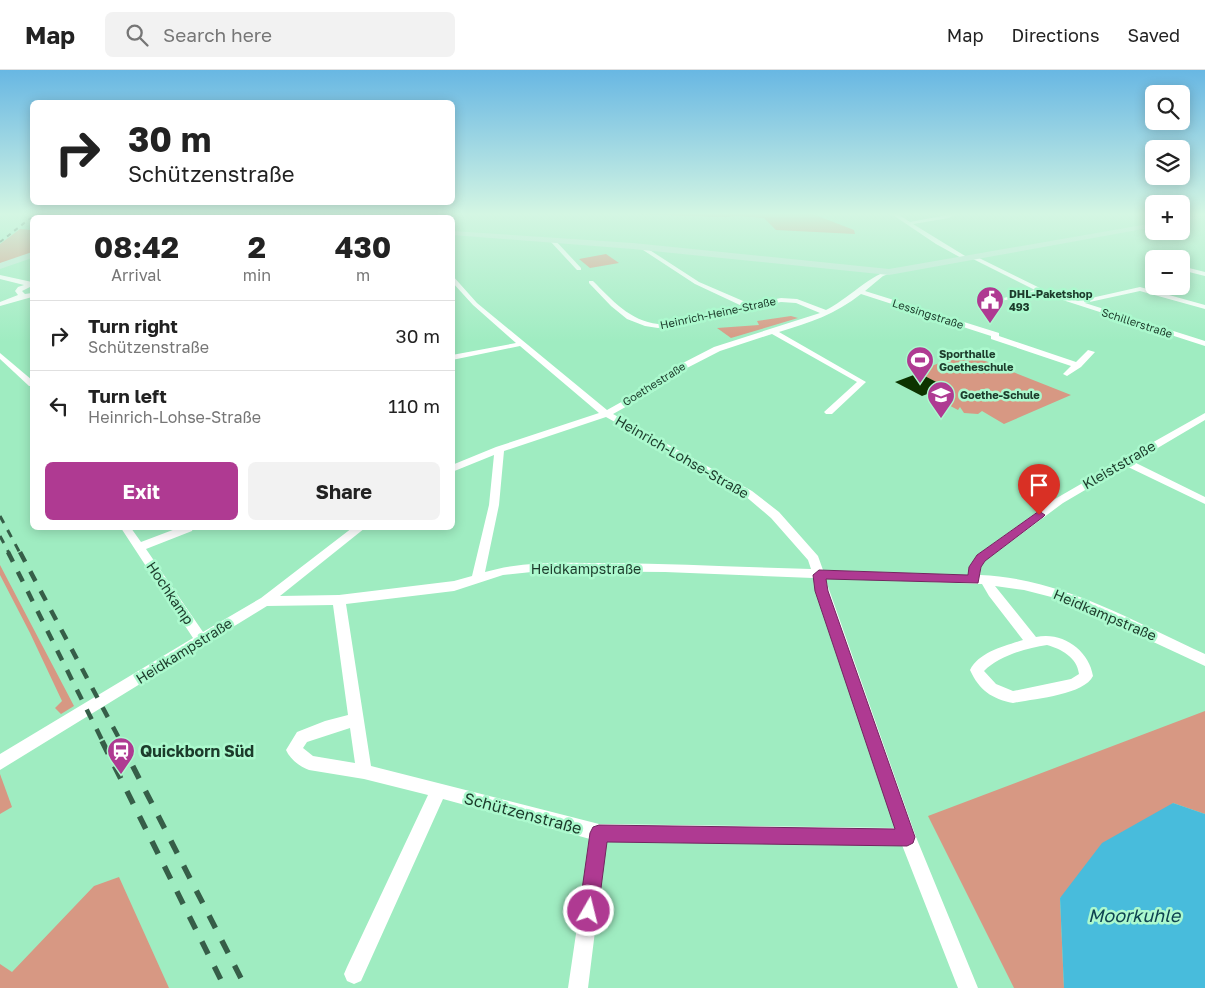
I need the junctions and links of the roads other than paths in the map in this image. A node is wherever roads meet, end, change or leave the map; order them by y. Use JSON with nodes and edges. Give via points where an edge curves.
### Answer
{"nodes":[{"id":1,"x":30,"y":256,"type":"edge"},
{"id":2,"x":567,"y":256,"type":"edge"},
{"id":3,"x":656,"y":256,"type":"edge"},
{"id":4,"x":729,"y":256,"type":"edge"},
{"id":5,"x":965,"y":256,"type":"edge"},
{"id":6,"x":983,"y":256,"type":"edge"},
{"id":7,"x":971,"y":258,"type":"junction"},
{"id":8,"x":0,"y":266,"type":"edge"},
{"id":9,"x":579,"y":269,"type":"dead end"},
{"id":10,"x":1190,"y":270,"type":"edge"},
{"id":11,"x":889,"y":272,"type":"junction"},
{"id":12,"x":1205,"y":274,"type":"edge"},
{"id":13,"x":0,"y":277,"type":"edge"},
{"id":14,"x":455,"y":281,"type":"edge"},
{"id":15,"x":591,"y":282,"type":"dead end"},
{"id":16,"x":30,"y":284,"type":"edge"},
{"id":17,"x":30,"y":284,"type":"edge"},
{"id":18,"x":1041,"y":291,"type":"junction"},
{"id":19,"x":861,"y":292,"type":"junction"},
{"id":20,"x":29,"y":296,"type":"edge"},
{"id":21,"x":998,"y":301,"type":"dead end"},
{"id":22,"x":1077,"y":303,"type":"junction"},
{"id":23,"x":0,"y":304,"type":"edge"},
{"id":24,"x":748,"y":306,"type":"junction"},
{"id":25,"x":1205,"y":307,"type":"edge"},
{"id":26,"x":827,"y":313,"type":"junction"},
{"id":27,"x":772,"y":331,"type":"junction"},
{"id":28,"x":521,"y":344,"type":"junction"},
{"id":29,"x":1205,"y":344,"type":"edge"},
{"id":30,"x":1091,"y":352,"type":"dead end"},
{"id":31,"x":0,"y":355,"type":"edge"},
{"id":32,"x":455,"y":357,"type":"edge"},
{"id":33,"x":1080,"y":363,"type":"junction"},
{"id":34,"x":1067,"y":374,"type":"dead end"},
{"id":35,"x":30,"y":382,"type":"edge"},
{"id":36,"x":829,"y":412,"type":"dead end"},
{"id":37,"x":606,"y":414,"type":"junction"},
{"id":38,"x":1205,"y":416,"type":"edge"},
{"id":39,"x":499,"y":449,"type":"junction"},
{"id":40,"x":1124,"y":461,"type":"junction"},
{"id":41,"x":455,"y":468,"type":"edge"},
{"id":42,"x":1205,"y":501,"type":"edge"},
{"id":43,"x":127,"y":530,"type":"edge"},
{"id":44,"x":183,"y":530,"type":"edge"},
{"id":45,"x":356,"y":530,"type":"edge"},
{"id":46,"x":139,"y":547,"type":"junction"},
{"id":47,"x":819,"y":575,"type":"junction"},
{"id":48,"x":478,"y":578,"type":"junction"},
{"id":49,"x":980,"y":580,"type":"junction"},
{"id":50,"x":339,"y":600,"type":"junction"},
{"id":51,"x":265,"y":601,"type":"junction"},
{"id":52,"x":201,"y":640,"type":"junction"},
{"id":53,"x":1032,"y":642,"type":"junction"},
{"id":54,"x":1205,"y":660,"type":"edge"},
{"id":55,"x":356,"y":720,"type":"junction"},
{"id":56,"x":0,"y":763,"type":"edge"},
{"id":57,"x":364,"y":772,"type":"junction"},
{"id":58,"x":439,"y":790,"type":"junction"},
{"id":59,"x":599,"y":833,"type":"junction"},
{"id":60,"x":907,"y":837,"type":"junction"},
{"id":61,"x":354,"y":974,"type":"dead end"},
{"id":62,"x":578,"y":988,"type":"edge"},
{"id":63,"x":968,"y":988,"type":"edge"}],
"edges":[{"from":1,"to":8,"type":"main road"},
{"from":2,"to":9,"type":"street"},
{"from":3,"to":24,"type":"street","via":[[697,283]]},
{"from":4,"to":11,"type":"main road"},
{"from":5,"to":7,"type":"street","name":"Schillerstraße"},
{"from":6,"to":7,"type":"main road"},
{"from":7,"to":11,"type":"main road"},
{"from":7,"to":18,"type":"street","name":"Schillerstraße"},
{"from":10,"to":12,"type":"street"},
{"from":11,"to":19,"type":"street","name":"Goethestraße"},
{"from":13,"to":16,"type":"street"},
{"from":14,"to":28,"type":"street","name":"Heinrich-Lohse-Straße","via":[[475,304]]},
{"from":15,"to":24,"type":"street","name":"Heinrich-Heine-Straße","via":[[634,321],[650,326]]},
{"from":17,"to":20,"type":"street","via":[[18,292]]},
{"from":18,"to":21,"type":"street"},
{"from":18,"to":22,"type":"street","name":"Schillerstraße"},
{"from":19,"to":26,"type":"street","name":"Goethestraße"},
{"from":19,"to":33,"type":"street","name":"Lessingstraße","via":[[998,333]]},
{"from":20,"to":23,"type":"street"},
{"from":22,"to":25,"type":"street","via":[[1140,289]]},
{"from":22,"to":29,"type":"street","name":"Schillerstraße"},
{"from":24,"to":26,"type":"street","name":"Heinrich-Heine-Straße","via":[[790,300]]},
{"from":26,"to":27,"type":"street","name":"Goethestraße"},
{"from":27,"to":36,"type":"street","via":[[862,382]]},
{"from":27,"to":37,"type":"street","name":"Goethestraße","via":[[734,342],[686,364],[653,388]]},
{"from":28,"to":32,"type":"street"},
{"from":28,"to":37,"type":"street","name":"Heinrich-Lohse-Straße"},
{"from":30,"to":33,"type":"street"},
{"from":31,"to":35,"type":"street"},
{"from":33,"to":34,"type":"street"},
{"from":37,"to":39,"type":"street","name":"Goethestraße"},
{"from":37,"to":47,"type":"street","name":"Heinrich-Lohse-Straße","via":[[748,493],[775,515],[814,559]]},
{"from":38,"to":40,"type":"street","name":"Kleiststraße"},
{"from":39,"to":41,"type":"street","name":"Goethestraße"},
{"from":39,"to":48,"type":"street","via":[[494,505]]},
{"from":40,"to":42,"type":"street"},
{"from":40,"to":49,"type":"street","name":"Kleiststraße","via":[[1059,501],[981,558],[975,567]]},
{"from":43,"to":46,"type":"street","name":"Hochkamp"},
{"from":44,"to":46,"type":"street","name":"Hochkamp"},
{"from":45,"to":51,"type":"street"},
{"from":46,"to":52,"type":"street","name":"Hochkamp"},
{"from":47,"to":48,"type":"street","name":"Heidkampstraße","via":[[665,568],[541,567],[503,571]]},
{"from":47,"to":49,"type":"street","name":"Heidkampstraße"},
{"from":47,"to":60,"type":"street","name":"Heinrich-Lohse-Straße"},
{"from":48,"to":50,"type":"street","name":"Heidkampstraße","via":[[454,586]]},
{"from":49,"to":53,"type":"street"},
{"from":49,"to":54,"type":"street","name":"Heidkampstraße","via":[[1024,585],[1066,596]]},
{"from":50,"to":51,"type":"street","name":"Heidkampstraße"},
{"from":50,"to":55,"type":"street"},
{"from":51,"to":52,"type":"street","name":"Heidkampstraße"},
{"from":52,"to":56,"type":"street","name":"Heidkampstraße"},
{"from":53,"to":53,"type":"street","via":[[1047,640],[1064,646],[1084,664],[1086,676],[1075,684],[1014,697],[992,689],[979,676],[977,670],[982,662]]},
{"from":55,"to":57,"type":"street"},
{"from":55,"to":57,"type":"street","name":"Schützenstraße","via":[[302,737],[294,750],[309,763]]},
{"from":57,"to":58,"type":"street","name":"Schützenstraße"},
{"from":58,"to":59,"type":"street","name":"Schützenstraße"},
{"from":58,"to":61,"type":"street"},
{"from":59,"to":60,"type":"street","name":"Schützenstraße"},
{"from":59,"to":62,"type":"street"},
{"from":60,"to":63,"type":"street","name":"Heinrich-Lohse-Straße"}]}
